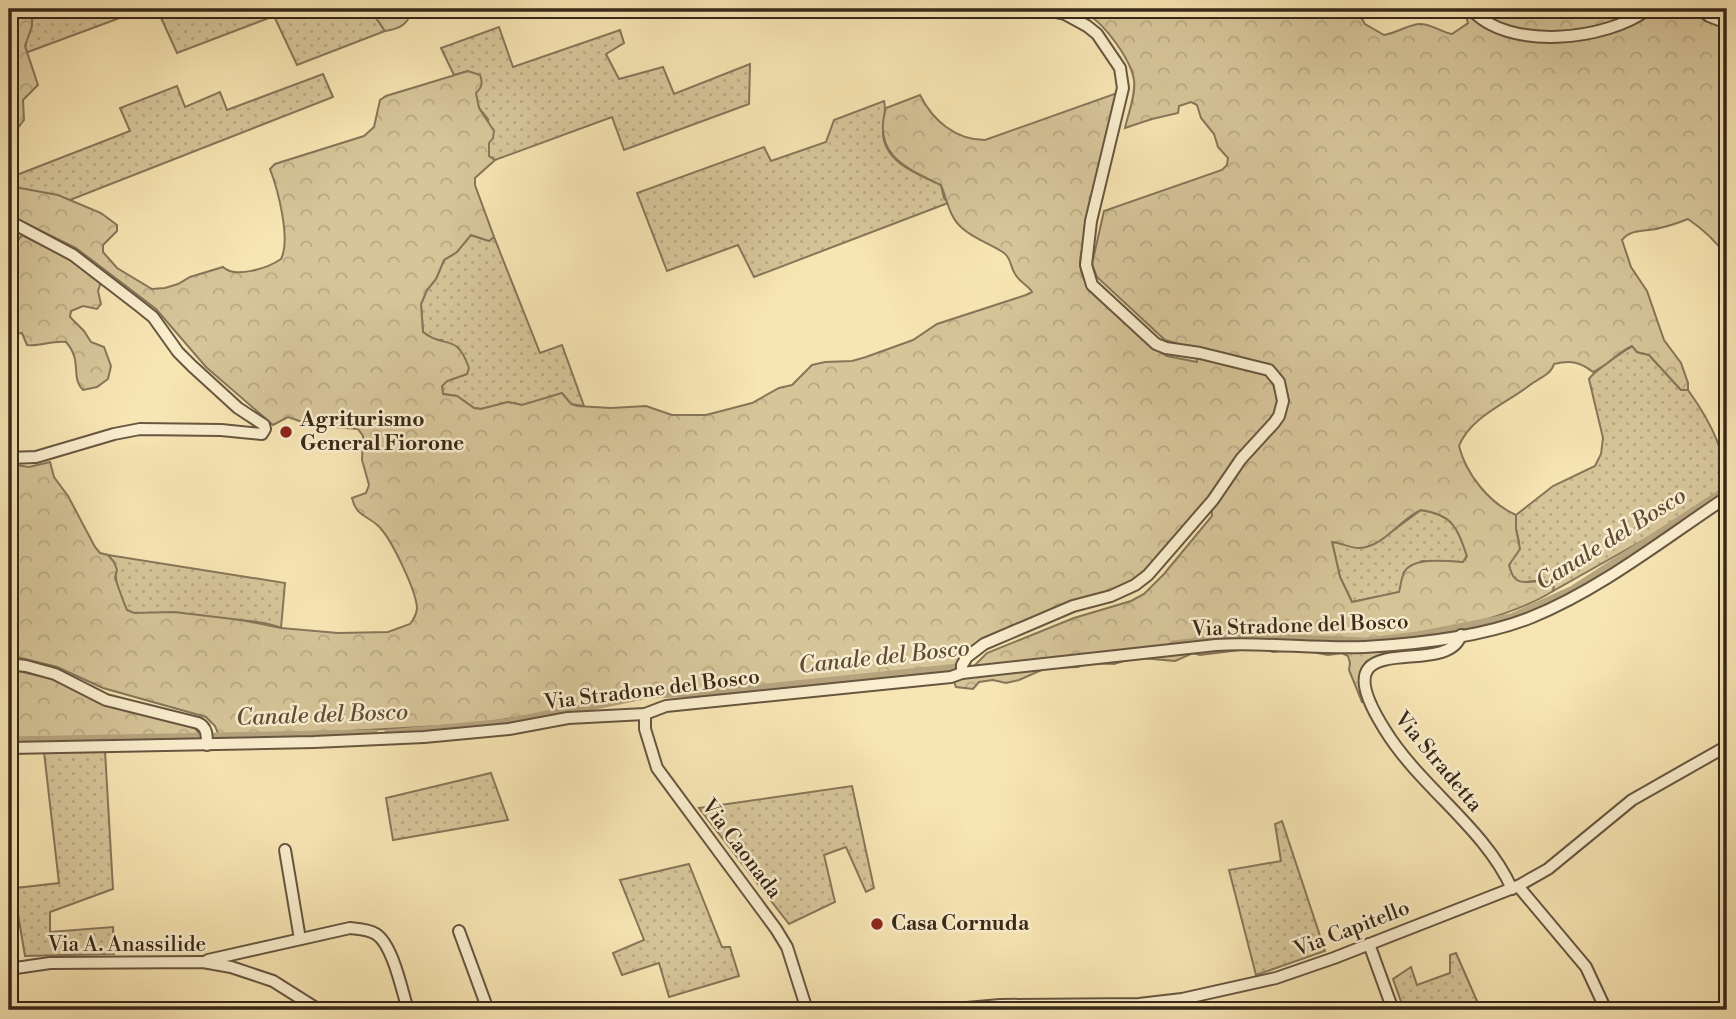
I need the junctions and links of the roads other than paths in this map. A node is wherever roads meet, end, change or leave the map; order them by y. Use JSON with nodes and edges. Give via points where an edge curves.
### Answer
{"nodes":[{"id":1,"x":1041,"y":9,"type":"edge"},
{"id":2,"x":1471,"y":9,"type":"edge"},
{"id":3,"x":1648,"y":9,"type":"edge"},
{"id":4,"x":1699,"y":9,"type":"edge"},
{"id":5,"x":1727,"y":23,"type":"edge"},
{"id":6,"x":9,"y":221,"type":"edge"},
{"id":7,"x":9,"y":458,"type":"edge"},
{"id":8,"x":1727,"y":497,"type":"edge"},
{"id":9,"x":1461,"y":635,"type":"junction"},
{"id":10,"x":9,"y":664,"type":"edge"},
{"id":11,"x":962,"y":670,"type":"junction"},
{"id":12,"x":645,"y":714,"type":"junction"},
{"id":13,"x":207,"y":739,"type":"junction"},
{"id":14,"x":1727,"y":746,"type":"edge"},
{"id":15,"x":9,"y":748,"type":"edge"},
{"id":16,"x":285,"y":850,"type":"dead end"},
{"id":17,"x":1515,"y":888,"type":"junction"},
{"id":18,"x":460,"y":931,"type":"dead end"},
{"id":19,"x":300,"y":939,"type":"junction"},
{"id":20,"x":1369,"y":944,"type":"junction"},
{"id":21,"x":203,"y":962,"type":"junction"},
{"id":22,"x":9,"y":969,"type":"edge"},
{"id":23,"x":1091,"y":1008,"type":"edge"},
{"id":24,"x":319,"y":1010,"type":"edge"},
{"id":25,"x":408,"y":1010,"type":"edge"},
{"id":26,"x":488,"y":1010,"type":"edge"},
{"id":27,"x":807,"y":1010,"type":"edge"},
{"id":28,"x":944,"y":1010,"type":"edge"},
{"id":29,"x":1393,"y":1010,"type":"edge"},
{"id":30,"x":1606,"y":1010,"type":"edge"}],
"edges":[{"from":1,"to":11,"type":"street","via":[[1065,14],[1097,34],[1123,77],[1088,239],[1086,265],[1092,285],[1156,344],[1269,370],[1279,382],[1283,401],[1274,423],[1148,575],[1111,596],[1073,606],[985,644],[967,657]]},
{"from":2,"to":3,"type":"street","via":[[1490,25],[1562,37],[1612,26]]},
{"from":4,"to":5,"type":"street"},
{"from":6,"to":7,"type":"street","via":[[73,255],[153,317],[178,352],[265,429],[257,435],[221,429],[127,431],[36,457]]},
{"from":8,"to":9,"type":"street","name":"Via Stradone del Bosco","via":[[1565,602],[1510,625]]},
{"from":9,"to":11,"type":"street","name":"Via Stradone del Bosco","via":[[1364,647],[1216,645]]},
{"from":9,"to":17,"type":"street","name":"Via Stradetta","via":[[1451,649],[1429,656],[1380,660],[1364,678],[1366,696],[1391,740],[1499,863]]},
{"from":10,"to":13,"type":"street","via":[[55,674],[106,700],[198,723]]},
{"from":11,"to":12,"type":"street","name":"Via Stradone del Bosco","via":[[951,677],[666,706]]},
{"from":12,"to":13,"type":"street","name":"Via Stradone del Bosco","via":[[568,718],[424,737]]},
{"from":12,"to":27,"type":"street","name":"Via Caonada","via":[[657,768],[776,929]]},
{"from":13,"to":15,"type":"street","name":"Via Stradone del Bosco"},
{"from":14,"to":17,"type":"street","name":"Via Capitello","via":[[1632,800],[1548,869]]},
{"from":16,"to":19,"type":"street"},
{"from":17,"to":20,"type":"street","name":"Via Capitello"},
{"from":17,"to":30,"type":"street","name":"Via Stradetta","via":[[1586,967]]},
{"from":18,"to":26,"type":"street"},
{"from":19,"to":21,"type":"street"},
{"from":19,"to":25,"type":"street","via":[[349,929],[379,936]]},
{"from":20,"to":23,"type":"street","name":"Via Capitello","via":[[1276,978],[1221,992]]},
{"from":20,"to":29,"type":"street"},
{"from":21,"to":22,"type":"street","name":"Via A. Anassilide","via":[[50,963]]},
{"from":21,"to":24,"type":"street","name":"Via A. Anassilide","via":[[273,981]]},
{"from":23,"to":28,"type":"street","name":"Via Capitello"}]}
